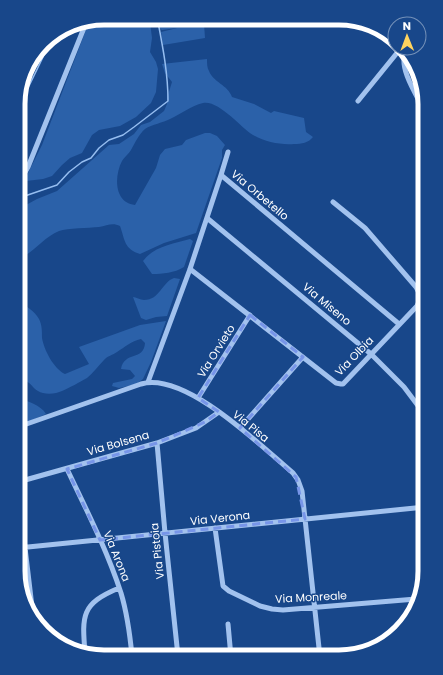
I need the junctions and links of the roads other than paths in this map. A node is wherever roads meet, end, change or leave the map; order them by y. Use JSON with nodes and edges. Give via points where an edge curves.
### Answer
{"nodes":[{"id":1,"x":84,"y":28,"type":"edge"},
{"id":2,"x":395,"y":56,"type":"edge"},
{"id":3,"x":403,"y":58,"type":"edge"},
{"id":4,"x":417,"y":96,"type":"edge"},
{"id":5,"x":358,"y":101,"type":"dead end"},
{"id":6,"x":228,"y":152,"type":"dead end"},
{"id":7,"x":25,"y":172,"type":"edge"},
{"id":8,"x":221,"y":175,"type":"junction"},
{"id":9,"x":332,"y":202,"type":"dead end"},
{"id":10,"x":206,"y":218,"type":"junction"},
{"id":11,"x":190,"y":269,"type":"junction"},
{"id":12,"x":418,"y":291,"type":"edge"},
{"id":13,"x":418,"y":304,"type":"edge"},
{"id":14,"x":250,"y":314,"type":"junction"},
{"id":15,"x":398,"y":324,"type":"junction"},
{"id":16,"x":371,"y":354,"type":"junction"},
{"id":17,"x":303,"y":357,"type":"junction"},
{"id":18,"x":148,"y":382,"type":"junction"},
{"id":19,"x":198,"y":398,"type":"junction"},
{"id":20,"x":418,"y":406,"type":"edge"},
{"id":21,"x":219,"y":412,"type":"junction"},
{"id":22,"x":25,"y":425,"type":"edge"},
{"id":23,"x":240,"y":428,"type":"junction"},
{"id":24,"x":157,"y":443,"type":"junction"},
{"id":25,"x":67,"y":469,"type":"junction"},
{"id":26,"x":25,"y":480,"type":"edge"},
{"id":27,"x":418,"y":508,"type":"edge"},
{"id":28,"x":305,"y":518,"type":"junction"},
{"id":29,"x":215,"y":528,"type":"junction"},
{"id":30,"x":165,"y":534,"type":"junction"},
{"id":31,"x":100,"y":540,"type":"junction"},
{"id":32,"x":25,"y":547,"type":"joint"},
{"id":33,"x":119,"y":588,"type":"junction"},
{"id":34,"x":413,"y":599,"type":"edge"},
{"id":35,"x":31,"y":602,"type":"edge"},
{"id":36,"x":314,"y":608,"type":"junction"},
{"id":37,"x":228,"y":624,"type":"dead end"},
{"id":38,"x":85,"y":647,"type":"edge"},
{"id":39,"x":131,"y":650,"type":"edge"},
{"id":40,"x":177,"y":650,"type":"edge"},
{"id":41,"x":230,"y":650,"type":"edge"},
{"id":42,"x":319,"y":650,"type":"edge"}],
"edges":[{"from":1,"to":7,"type":"street"},
{"from":2,"to":5,"type":"street"},
{"from":3,"to":4,"type":"street","via":[[405,71]]},
{"from":6,"to":8,"type":"street"},
{"from":8,"to":10,"type":"street","name":"Via Orbetello"},
{"from":8,"to":15,"type":"street","name":"Via Orbetello"},
{"from":9,"to":12,"type":"street","name":"Via Olbia","via":[[365,228]]},
{"from":10,"to":11,"type":"street","name":"Via Orbetello"},
{"from":10,"to":16,"type":"street","name":"Via Miseno"},
{"from":11,"to":14,"type":"street","name":"Via Olbia"},
{"from":11,"to":18,"type":"street","name":"Via Orbetello"},
{"from":13,"to":15,"type":"street","name":"Via Olbia"},
{"from":14,"to":17,"type":"street","name":"Via Olbia"},
{"from":14,"to":19,"type":"street","name":"Via Orvieto"},
{"from":15,"to":16,"type":"street","name":"Via Olbia"},
{"from":16,"to":17,"type":"street","name":"Via Olbia","via":[[341,384],[336,383]]},
{"from":16,"to":20,"type":"street","name":"Via Miseno","via":[[404,387]]},
{"from":17,"to":23,"type":"street"},
{"from":18,"to":19,"type":"street","name":"Via Pisa","via":[[172,386]]},
{"from":18,"to":22,"type":"street","name":"Via Pisa"},
{"from":19,"to":21,"type":"street","name":"Via Pisa"},
{"from":21,"to":23,"type":"street","name":"Via Pisa"},
{"from":21,"to":24,"type":"street","name":"Via Bolsena","via":[[196,428]]},
{"from":23,"to":28,"type":"street","name":"Via Pisa","via":[[296,477],[301,487]]},
{"from":24,"to":25,"type":"street","name":"Via Bolsena"},
{"from":24,"to":30,"type":"street","name":"Via Pistoia"},
{"from":25,"to":26,"type":"street","name":"Via Bolsena"},
{"from":25,"to":31,"type":"street","name":"Via Arona"},
{"from":27,"to":28,"type":"street","name":"Via Verona"},
{"from":28,"to":29,"type":"street","name":"Via Verona"},
{"from":28,"to":36,"type":"street","name":"Via Pisa"},
{"from":29,"to":30,"type":"street","name":"Via Verona"},
{"from":29,"to":36,"type":"street","name":"Via Monreale","via":[[222,583],[226,589],[269,609]]},
{"from":30,"to":31,"type":"street","name":"Via Verona"},
{"from":30,"to":40,"type":"street","name":"Via Pistoia"},
{"from":31,"to":32,"type":"street","name":"Via Verona"},
{"from":31,"to":33,"type":"street","name":"Via Arona"},
{"from":32,"to":35,"type":"street"},
{"from":33,"to":38,"type":"street","via":[[100,596],[88,609],[83,625]]},
{"from":33,"to":39,"type":"street","name":"Via Arona"},
{"from":34,"to":36,"type":"street","name":"Via Monreale"},
{"from":36,"to":42,"type":"street","name":"Via Pisa"},
{"from":37,"to":41,"type":"street"}]}
